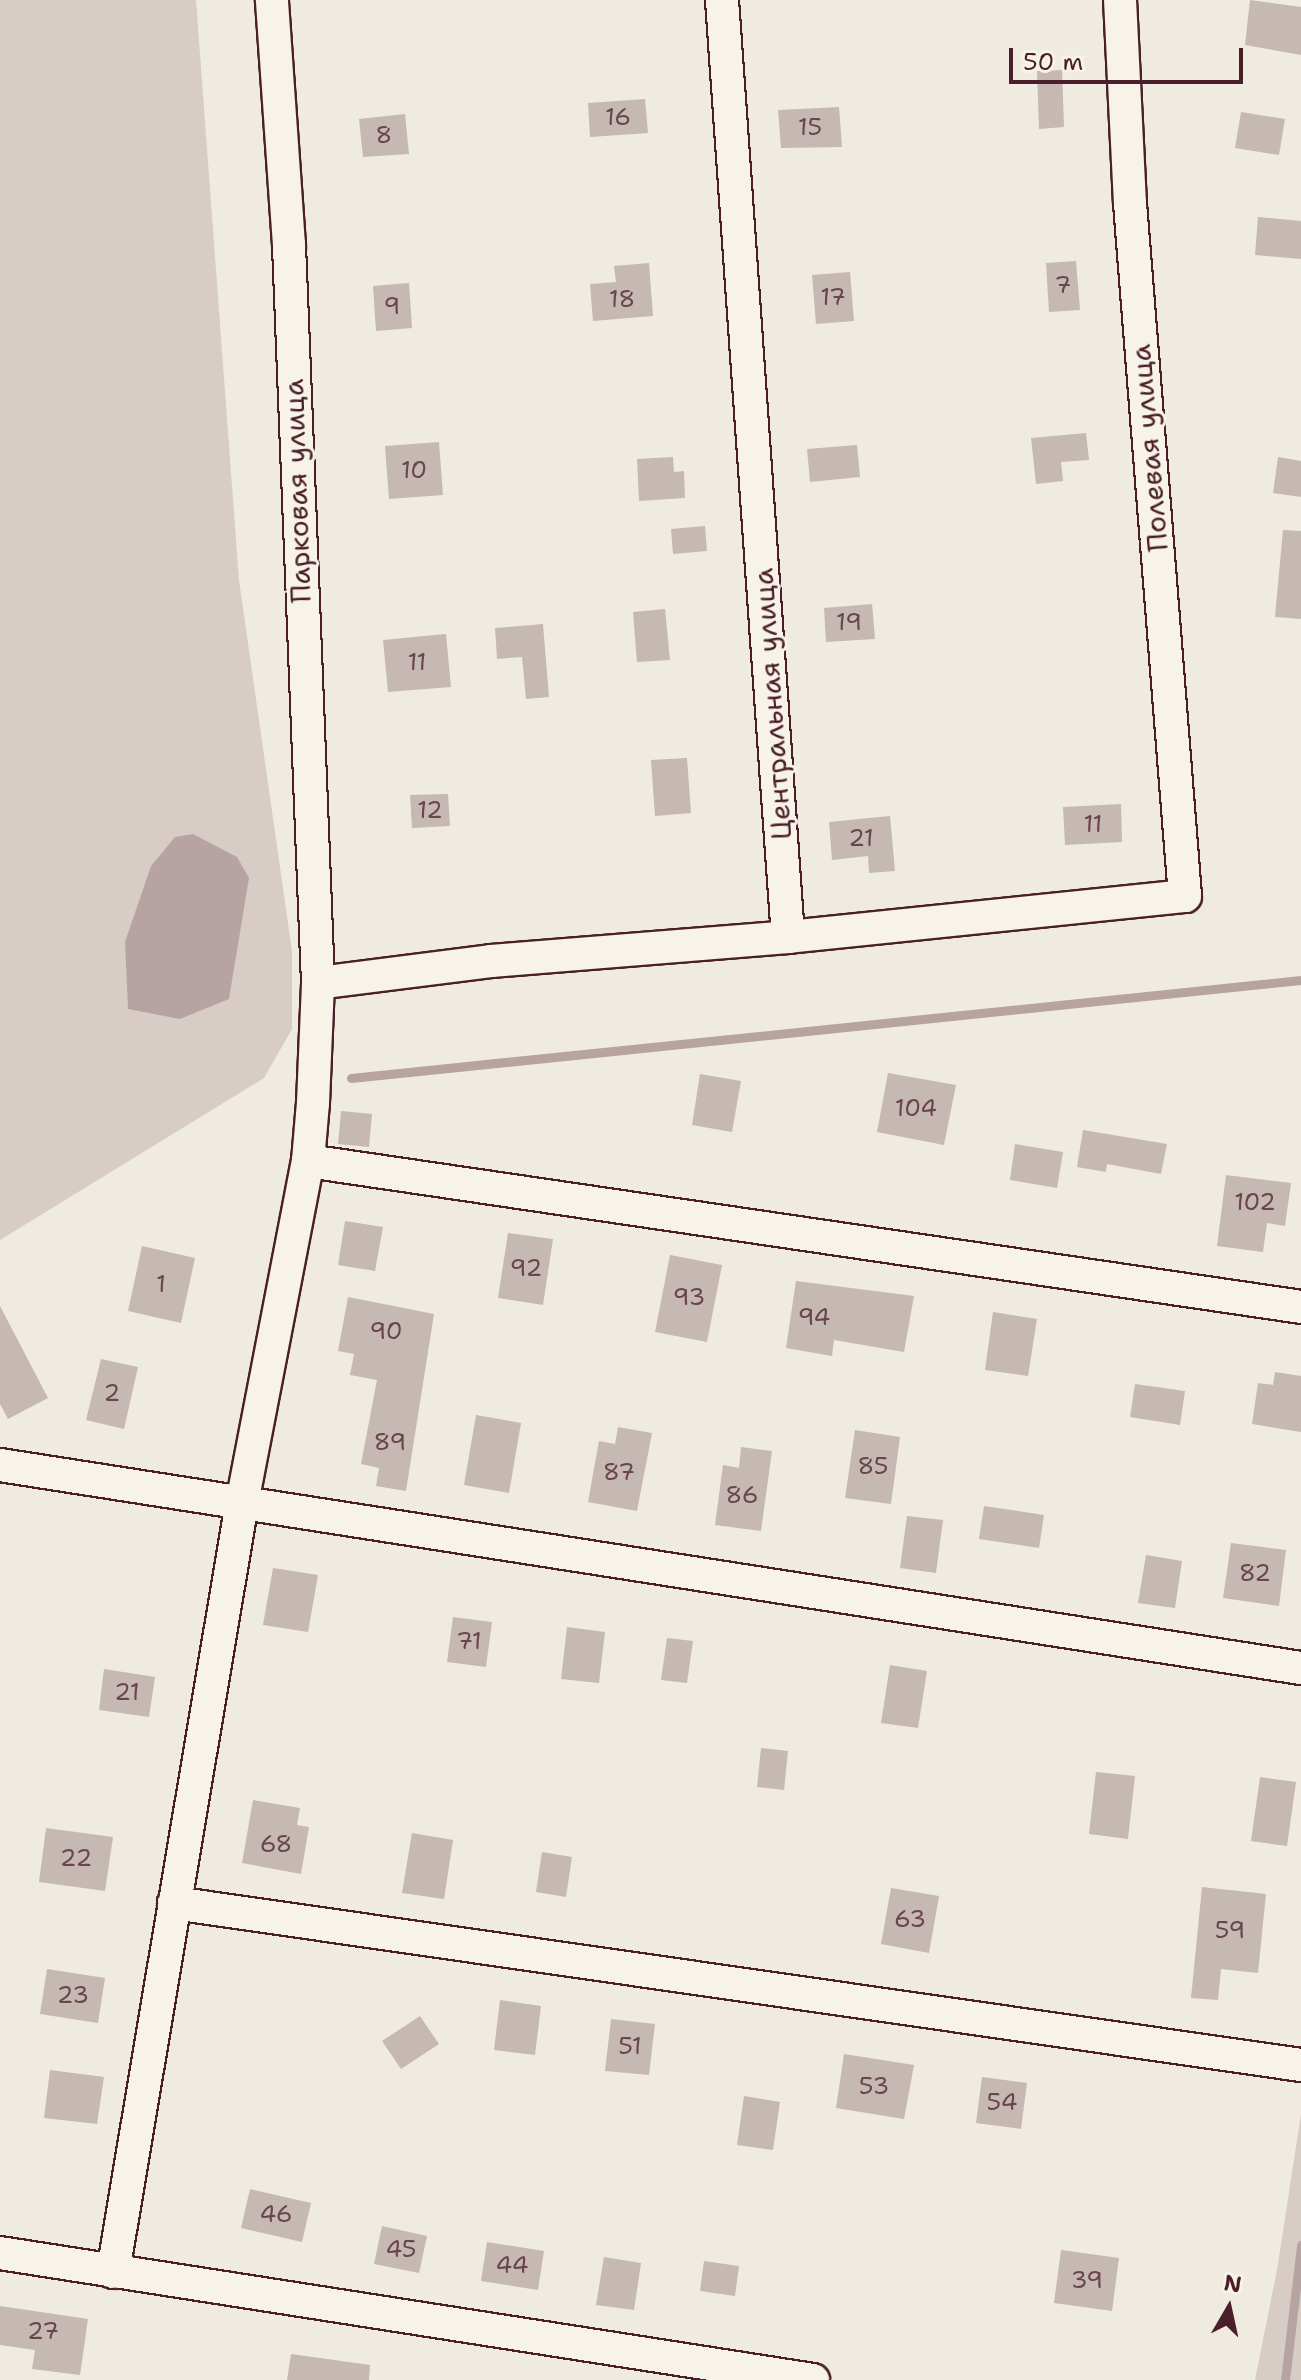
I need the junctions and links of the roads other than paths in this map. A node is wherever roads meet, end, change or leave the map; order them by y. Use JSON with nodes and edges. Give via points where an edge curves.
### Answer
{"nodes":[{"id":1,"x":272,"y":0,"type":"edge"},
{"id":2,"x":722,"y":0,"type":"edge"},
{"id":3,"x":1120,"y":0,"type":"edge"},
{"id":4,"x":788,"y":937,"type":"junction"},
{"id":5,"x":318,"y":983,"type":"junction"},
{"id":6,"x":308,"y":1161,"type":"junction"},
{"id":7,"x":1301,"y":1307,"type":"edge"},
{"id":8,"x":0,"y":1465,"type":"edge"},
{"id":9,"x":242,"y":1503,"type":"junction"},
{"id":10,"x":1301,"y":1668,"type":"edge"},
{"id":11,"x":174,"y":1903,"type":"junction"},
{"id":12,"x":1301,"y":2065,"type":"edge"},
{"id":13,"x":0,"y":2253,"type":"edge"},
{"id":14,"x":113,"y":2272,"type":"junction"},
{"id":15,"x":813,"y":2380,"type":"edge"}],
"edges":[{"from":1,"to":5,"type":"street","name":"Парковая улица","via":[[289,245]]},
{"from":2,"to":4,"type":"street","name":"Центральная улица"},
{"from":3,"to":4,"type":"street","name":"Полевая улица","via":[[1130,204],[1185,896]]},
{"from":4,"to":5,"type":"street","via":[[491,961]]},
{"from":5,"to":6,"type":"street","name":"Парковая улица"},
{"from":6,"to":7,"type":"street"},
{"from":6,"to":9,"type":"street","name":"Парковая улица"},
{"from":8,"to":9,"type":"street"},
{"from":9,"to":10,"type":"street"},
{"from":9,"to":11,"type":"street","name":"Парковая улица"},
{"from":11,"to":12,"type":"street"},
{"from":11,"to":14,"type":"street","name":"Парковая улица"},
{"from":13,"to":14,"type":"street"},
{"from":14,"to":15,"type":"street"}]}
